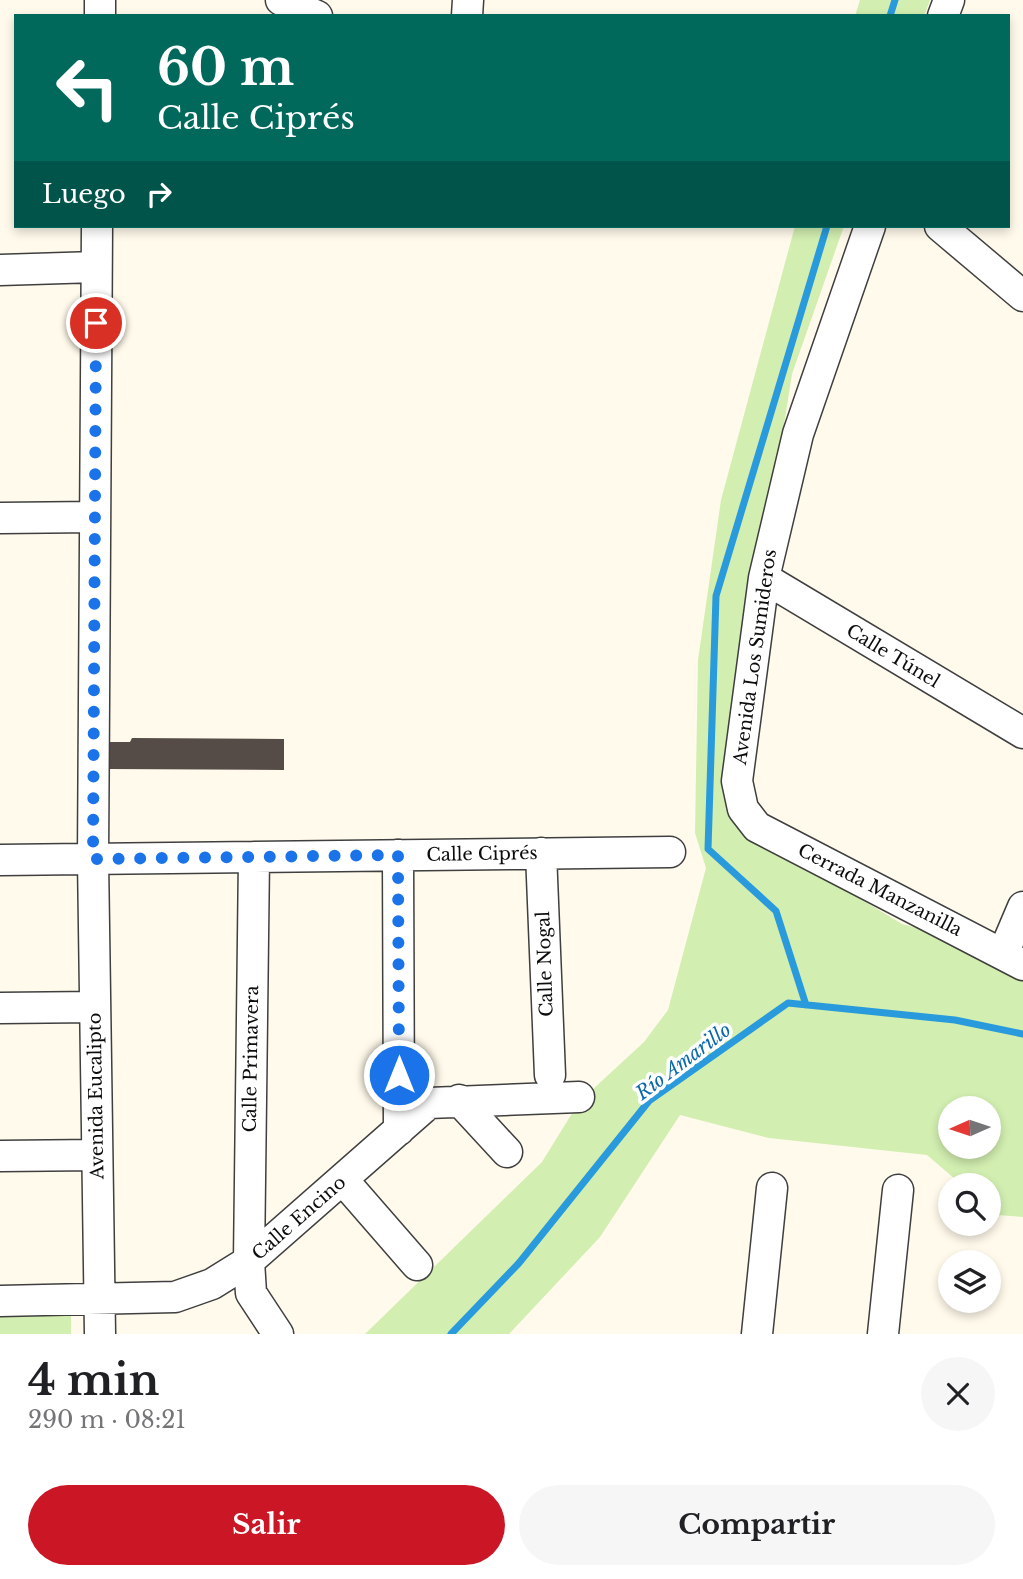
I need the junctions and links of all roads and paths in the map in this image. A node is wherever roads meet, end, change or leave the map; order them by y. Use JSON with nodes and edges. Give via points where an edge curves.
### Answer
{"nodes":[{"id":1,"x":281,"y":0,"type":"edge"},
{"id":2,"x":312,"y":14,"type":"edge"},
{"id":3,"x":97,"y":228,"type":"edge"},
{"id":4,"x":869,"y":228,"type":"edge"},
{"id":5,"x":942,"y":228,"type":"edge"},
{"id":6,"x":96,"y":267,"type":"junction"},
{"id":7,"x":0,"y":270,"type":"edge"},
{"id":8,"x":1023,"y":296,"type":"edge"},
{"id":9,"x":95,"y":517,"type":"junction"},
{"id":10,"x":0,"y":519,"type":"edge"},
{"id":11,"x":764,"y":578,"type":"junction"},
{"id":12,"x":1023,"y":733,"type":"edge"},
{"id":13,"x":743,"y":809,"type":"joint"},
{"id":14,"x":670,"y":852,"type":"dead end"},
{"id":15,"x":541,"y":853,"type":"junction"},
{"id":16,"x":398,"y":855,"type":"junction"},
{"id":17,"x":254,"y":856,"type":"junction"},
{"id":18,"x":93,"y":859,"type":"junction"},
{"id":19,"x":0,"y":860,"type":"edge"},
{"id":20,"x":1023,"y":907,"type":"edge"},
{"id":21,"x":1013,"y":960,"type":"edge"},
{"id":22,"x":95,"y":1007,"type":"junction"},
{"id":23,"x":0,"y":1008,"type":"edge"},
{"id":24,"x":550,"y":1074,"type":"dead end"},
{"id":25,"x":579,"y":1097,"type":"dead end"},
{"id":26,"x":459,"y":1100,"type":"junction"},
{"id":27,"x":399,"y":1130,"type":"junction"},
{"id":28,"x":507,"y":1152,"type":"dead end"},
{"id":29,"x":97,"y":1155,"type":"junction"},
{"id":30,"x":0,"y":1156,"type":"edge"},
{"id":31,"x":343,"y":1180,"type":"junction"},
{"id":32,"x":772,"y":1188,"type":"dead end"},
{"id":33,"x":898,"y":1190,"type":"dead end"},
{"id":34,"x":249,"y":1261,"type":"junction"},
{"id":35,"x":417,"y":1265,"type":"dead end"},
{"id":36,"x":99,"y":1300,"type":"junction"},
{"id":37,"x":0,"y":1301,"type":"edge"},
{"id":38,"x":100,"y":1334,"type":"edge"},
{"id":39,"x":278,"y":1334,"type":"edge"},
{"id":40,"x":757,"y":1334,"type":"edge"},
{"id":41,"x":883,"y":1334,"type":"edge"}],
"edges":[{"from":1,"to":2,"type":"street"},
{"from":3,"to":6,"type":"street","name":"Avenida Eucalipto"},
{"from":4,"to":11,"type":"street","name":"Avenida Los Sumideros","via":[[797,434]]},
{"from":5,"to":8,"type":"street"},
{"from":6,"to":7,"type":"street"},
{"from":6,"to":9,"type":"street","name":"Avenida Eucalipto"},
{"from":9,"to":10,"type":"street"},
{"from":9,"to":18,"type":"street","name":"Avenida Eucalipto"},
{"from":11,"to":12,"type":"street","name":"Calle Túnel"},
{"from":11,"to":13,"type":"street","name":"Avenida Los Sumideros","via":[[737,782]]},
{"from":13,"to":21,"type":"street","name":"Cerrada Manzanilla","via":[[757,827]]},
{"from":14,"to":15,"type":"street","name":"Calle Ciprés"},
{"from":15,"to":16,"type":"street","name":"Calle Ciprés"},
{"from":15,"to":24,"type":"street","name":"Calle Nogal"},
{"from":16,"to":17,"type":"street","name":"Calle Ciprés"},
{"from":16,"to":27,"type":"street"},
{"from":17,"to":18,"type":"street","name":"Calle Ciprés"},
{"from":17,"to":34,"type":"street","name":"Calle Primavera"},
{"from":18,"to":19,"type":"street","name":"Calle Ciprés"},
{"from":18,"to":22,"type":"street","name":"Avenida Eucalipto"},
{"from":20,"to":21,"type":"street"},
{"from":22,"to":23,"type":"street"},
{"from":22,"to":29,"type":"street","name":"Avenida Eucalipto"},
{"from":25,"to":26,"type":"street","name":"Calle Encino"},
{"from":26,"to":27,"type":"street","name":"Calle Encino","via":[[429,1103]]},
{"from":26,"to":28,"type":"street"},
{"from":27,"to":31,"type":"street","name":"Calle Encino"},
{"from":29,"to":30,"type":"street"},
{"from":29,"to":36,"type":"street","name":"Avenida Eucalipto"},
{"from":31,"to":34,"type":"street","name":"Calle Encino"},
{"from":31,"to":35,"type":"street"},
{"from":32,"to":40,"type":"street"},
{"from":33,"to":41,"type":"street"},
{"from":34,"to":36,"type":"street","name":"Calle Encino","via":[[212,1284],[174,1297]]},
{"from":34,"to":39,"type":"street","name":"Calle Primavera","via":[[251,1293]]},
{"from":36,"to":37,"type":"street","name":"Calle Encino"},
{"from":36,"to":38,"type":"street","name":"Avenida Eucalipto"}]}
